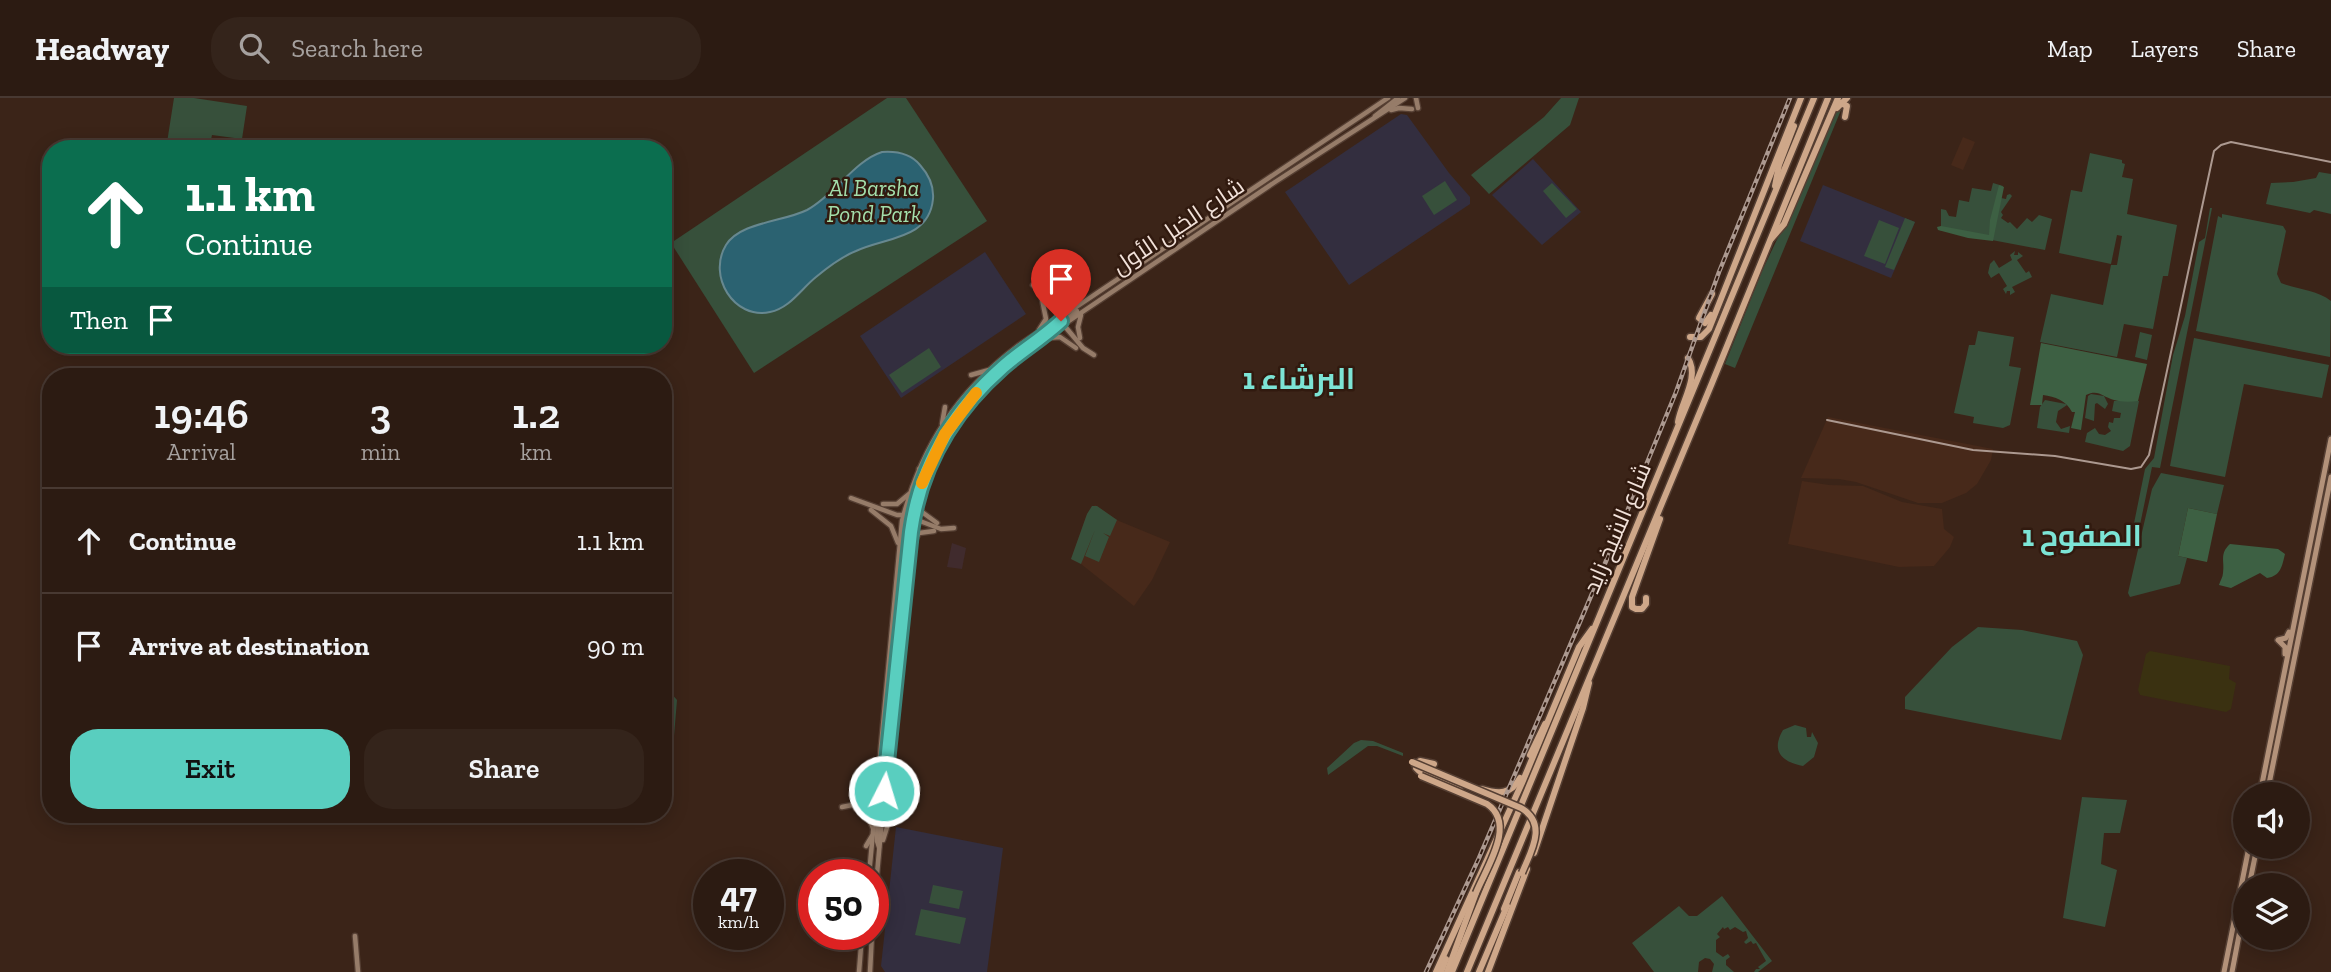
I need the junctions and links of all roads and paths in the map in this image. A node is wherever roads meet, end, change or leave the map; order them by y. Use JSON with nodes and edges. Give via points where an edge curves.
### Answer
{"nodes":[{"id":1,"x":1388,"y":98,"type":"edge"},
{"id":2,"x":1398,"y":98,"type":"edge"},
{"id":3,"x":1404,"y":98,"type":"edge"},
{"id":4,"x":1416,"y":98,"type":"edge"},
{"id":5,"x":1803,"y":98,"type":"edge"},
{"id":6,"x":1814,"y":98,"type":"edge"},
{"id":7,"x":1828,"y":98,"type":"edge"},
{"id":8,"x":1843,"y":99,"type":"edge"},
{"id":9,"x":1378,"y":117,"type":"junction"},
{"id":10,"x":1845,"y":117,"type":"dead end"},
{"id":11,"x":1370,"y":122,"type":"junction"},
{"id":12,"x":1341,"y":124,"type":"dead end"},
{"id":13,"x":1348,"y":125,"type":"junction"},
{"id":14,"x":1774,"y":195,"type":"junction"},
{"id":15,"x":1192,"y":224,"type":"dead end"},
{"id":16,"x":1191,"y":230,"type":"junction"},
{"id":17,"x":1770,"y":240,"type":"junction"},
{"id":18,"x":1727,"y":281,"type":"junction"},
{"id":19,"x":1034,"y":285,"type":"dead end"},
{"id":20,"x":1097,"y":294,"type":"junction"},
{"id":21,"x":1712,"y":294,"type":"dead end"},
{"id":22,"x":1052,"y":298,"type":"dead end"},
{"id":23,"x":1042,"y":299,"type":"dead end"},
{"id":24,"x":1087,"y":301,"type":"junction"},
{"id":25,"x":1084,"y":311,"type":"junction"},
{"id":26,"x":1062,"y":321,"type":"junction"},
{"id":27,"x":1034,"y":335,"type":"junction"},
{"id":28,"x":1690,"y":337,"type":"dead end"},
{"id":29,"x":1080,"y":338,"type":"dead end"},
{"id":30,"x":1037,"y":342,"type":"junction"},
{"id":31,"x":1028,"y":348,"type":"junction"},
{"id":32,"x":1076,"y":348,"type":"dead end"},
{"id":33,"x":1094,"y":355,"type":"dead end"},
{"id":34,"x":1688,"y":358,"type":"dead end"},
{"id":35,"x":990,"y":370,"type":"junction"},
{"id":36,"x":971,"y":375,"type":"dead end"},
{"id":37,"x":945,"y":407,"type":"dead end"},
{"id":38,"x":942,"y":424,"type":"junction"},
{"id":39,"x":1678,"y":430,"type":"junction"},
{"id":40,"x":2331,"y":439,"type":"edge"},
{"id":41,"x":2331,"y":456,"type":"edge"},
{"id":42,"x":2331,"y":466,"type":"edge"},
{"id":43,"x":919,"y":468,"type":"junction"},
{"id":44,"x":2331,"y":477,"type":"edge"},
{"id":45,"x":928,"y":484,"type":"dead end"},
{"id":46,"x":909,"y":493,"type":"junction"},
{"id":47,"x":1667,"y":494,"type":"junction"},
{"id":48,"x":918,"y":495,"type":"junction"},
{"id":49,"x":851,"y":498,"type":"dead end"},
{"id":50,"x":883,"y":504,"type":"dead end"},
{"id":51,"x":871,"y":510,"type":"dead end"},
{"id":52,"x":908,"y":518,"type":"junction"},
{"id":53,"x":937,"y":523,"type":"dead end"},
{"id":54,"x":954,"y":528,"type":"dead end"},
{"id":55,"x":934,"y":531,"type":"dead end"},
{"id":56,"x":898,"y":546,"type":"junction"},
{"id":57,"x":908,"y":557,"type":"junction"},
{"id":58,"x":906,"y":572,"type":"junction"},
{"id":59,"x":1646,"y":598,"type":"dead end"},
{"id":60,"x":2295,"y":620,"type":"junction"},
{"id":61,"x":1595,"y":625,"type":"junction"},
{"id":62,"x":899,"y":636,"type":"junction"},
{"id":63,"x":2290,"y":642,"type":"junction"},
{"id":64,"x":904,"y":646,"type":"dead end"},
{"id":65,"x":2294,"y":664,"type":"junction"},
{"id":66,"x":2285,"y":669,"type":"junction"},
{"id":67,"x":1590,"y":673,"type":"junction"},
{"id":68,"x":899,"y":691,"type":"dead end"},
{"id":69,"x":892,"y":698,"type":"junction"},
{"id":70,"x":1548,"y":721,"type":"junction"},
{"id":71,"x":1412,"y":762,"type":"dead end"},
{"id":72,"x":1434,"y":764,"type":"dead end"},
{"id":73,"x":879,"y":768,"type":"junction"},
{"id":74,"x":1421,"y":776,"type":"dead end"},
{"id":75,"x":1454,"y":780,"type":"junction"},
{"id":76,"x":2262,"y":782,"type":"edge"},
{"id":77,"x":2269,"y":782,"type":"edge"},
{"id":78,"x":877,"y":788,"type":"junction"},
{"id":79,"x":884,"y":791,"type":"junction"},
{"id":80,"x":863,"y":803,"type":"dead end"},
{"id":81,"x":842,"y":807,"type":"dead end"},
{"id":82,"x":879,"y":808,"type":"junction"},
{"id":83,"x":856,"y":809,"type":"dead end"},
{"id":84,"x":911,"y":811,"type":"dead end"},
{"id":85,"x":906,"y":816,"type":"dead end"},
{"id":86,"x":874,"y":832,"type":"junction"},
{"id":87,"x":866,"y":846,"type":"dead end"},
{"id":88,"x":880,"y":848,"type":"junction"},
{"id":89,"x":871,"y":859,"type":"edge"},
{"id":90,"x":879,"y":859,"type":"edge"},
{"id":91,"x":2247,"y":859,"type":"edge"},
{"id":92,"x":1521,"y":872,"type":"junction"},
{"id":93,"x":1469,"y":910,"type":"junction"},
{"id":94,"x":355,"y":936,"type":"dead end"},
{"id":95,"x":1495,"y":942,"type":"junction"},
{"id":96,"x":858,"y":950,"type":"edge"},
{"id":97,"x":860,"y":950,"type":"edge"},
{"id":98,"x":871,"y":950,"type":"edge"},
{"id":99,"x":2236,"y":950,"type":"edge"},
{"id":100,"x":860,"y":954,"type":"junction"},
{"id":101,"x":358,"y":972,"type":"edge"},
{"id":102,"x":859,"y":972,"type":"edge"},
{"id":103,"x":870,"y":972,"type":"edge"},
{"id":104,"x":1433,"y":972,"type":"edge"},
{"id":105,"x":1441,"y":972,"type":"edge"},
{"id":106,"x":1450,"y":972,"type":"edge"},
{"id":107,"x":1467,"y":972,"type":"edge"},
{"id":108,"x":1483,"y":972,"type":"edge"},
{"id":109,"x":2224,"y":972,"type":"edge"},
{"id":110,"x":2232,"y":972,"type":"edge"}],
"edges":[{"from":1,"to":13,"type":"main road","name":"شارع الخيل الأول"},
{"from":2,"to":11,"type":"main road"},
{"from":3,"to":9,"type":"main road","name":"شارع الخيل الأول"},
{"from":4,"to":9,"type":"main road","via":[[1415,108],[1397,108]]},
{"from":5,"to":14,"type":"highway","via":[[1779,165]]},
{"from":5,"to":18,"type":"highway"},
{"from":6,"to":14,"type":"highway","name":"شارع الشيخ زايد"},
{"from":7,"to":17,"type":"highway","name":"شارع الشيخ زايد"},
{"from":8,"to":10,"type":"highway"},
{"from":8,"to":17,"type":"highway","via":[[1784,224]]},
{"from":9,"to":11,"type":"main road","name":"شارع الخيل الأول"},
{"from":11,"to":25,"type":"main road","name":"شارع الخيل الأول"},
{"from":12,"to":13,"type":"main road"},
{"from":13,"to":16,"type":"main road","name":"شارع الخيل الأول"},
{"from":14,"to":39,"type":"highway","name":"شارع الشيخ زايد"},
{"from":15,"to":16,"type":"main road"},
{"from":16,"to":20,"type":"main road","name":"شارع الخيل الأول"},
{"from":17,"to":47,"type":"highway","name":"شارع الشيخ زايد"},
{"from":18,"to":21,"type":"highway","via":[[1709,320],[1703,323],[1699,317]]},
{"from":18,"to":28,"type":"highway","via":[[1708,332]]},
{"from":19,"to":26,"type":"main road"},
{"from":20,"to":24,"type":"main road","name":"شارع الخيل الأول"},
{"from":20,"to":26,"type":"main road"},
{"from":22,"to":24,"type":"main road","via":[[1066,306]]},
{"from":23,"to":27,"type":"main road","via":[[1046,319]]},
{"from":24,"to":26,"type":"main road","name":"شارع الخيل الأول"},
{"from":25,"to":26,"type":"main road","name":"شارع الخيل الأول"},
{"from":25,"to":29,"type":"main road","via":[[1078,324]]},
{"from":26,"to":27,"type":"main road","name":"شارع الخيل الأول"},
{"from":26,"to":30,"type":"main road","name":"شارع الخيل الأول"},
{"from":26,"to":31,"type":"main road"},
{"from":26,"to":33,"type":"main road"},
{"from":27,"to":35,"type":"main road","name":"شارع الخيل الأول"},
{"from":30,"to":31,"type":"main road","name":"شارع الخيل الأول"},
{"from":30,"to":32,"type":"main road","via":[[1052,336]]},
{"from":31,"to":48,"type":"main road","name":"شارع الخيل الأول","via":[[964,407],[934,453]]},
{"from":34,"to":39,"type":"highway","via":[[1693,374]]},
{"from":35,"to":36,"type":"main road"},
{"from":35,"to":38,"type":"main road","name":"شارع الخيل الأول"},
{"from":37,"to":38,"type":"main road"},
{"from":38,"to":43,"type":"main road","name":"شارع الخيل الأول"},
{"from":39,"to":61,"type":"highway","name":"شارع الشيخ زايد"},
{"from":40,"to":60,"type":"main road"},
{"from":41,"to":42,"type":"main road"},
{"from":43,"to":46,"type":"main road","name":"شارع الخيل الأول"},
{"from":43,"to":52,"type":"main road"},
{"from":44,"to":65,"type":"main road"},
{"from":45,"to":48,"type":"main road"},
{"from":46,"to":50,"type":"main road","via":[[897,504]]},
{"from":46,"to":52,"type":"main road","name":"شارع الخيل الأول"},
{"from":47,"to":59,"type":"highway","via":[[1632,607],[1642,609]]},
{"from":47,"to":67,"type":"highway","name":"شارع الشيخ زايد"},
{"from":48,"to":52,"type":"main road","name":"شارع الخيل الأول"},
{"from":48,"to":53,"type":"main road","via":[[922,512]]},
{"from":49,"to":52,"type":"main road"},
{"from":51,"to":56,"type":"main road","via":[[891,526]]},
{"from":52,"to":54,"type":"main road","via":[[941,529]]},
{"from":52,"to":56,"type":"main road","name":"شارع الخيل الأول"},
{"from":52,"to":57,"type":"main road","name":"شارع الخيل الأول"},
{"from":52,"to":58,"type":"main road","via":[[903,558]]},
{"from":55,"to":57,"type":"main road","via":[[916,536]]},
{"from":56,"to":73,"type":"main road","name":"شارع الخيل الأول"},
{"from":57,"to":58,"type":"main road","name":"شارع الخيل الأول"},
{"from":58,"to":62,"type":"main road","name":"شارع الخيل الأول"},
{"from":60,"to":63,"type":"main road"},
{"from":60,"to":66,"type":"main road","via":[[2287,637],[2278,640],[2285,647]]},
{"from":61,"to":70,"type":"highway","via":[[1580,647]]},
{"from":61,"to":106,"type":"highway","name":"شارع الشيخ زايد"},
{"from":62,"to":64,"type":"main road"},
{"from":62,"to":69,"type":"main road","name":"شارع الخيل الأول"},
{"from":63,"to":65,"type":"main road","via":[[2294,643]]},
{"from":63,"to":66,"type":"main road"},
{"from":65,"to":77,"type":"main road"},
{"from":66,"to":76,"type":"main road"},
{"from":67,"to":95,"type":"highway","via":[[1542,831]]},
{"from":67,"to":107,"type":"highway","name":"شارع الشيخ زايد"},
{"from":68,"to":69,"type":"main road"},
{"from":69,"to":79,"type":"main road","name":"شارع الخيل الأول"},
{"from":70,"to":75,"type":"highway","bridge":true,"via":[[1518,782],[1508,791],[1493,792]]},
{"from":70,"to":104,"type":"highway"},
{"from":71,"to":75,"type":"highway","bridge":true},
{"from":72,"to":92,"type":"highway","bridge":true,"via":[[1419,761],[1416,766],[1418,771],[1528,818],[1533,838]]},
{"from":73,"to":78,"type":"main road","name":"شارع الخيل الأول"},
{"from":73,"to":82,"type":"main road"},
{"from":74,"to":93,"type":"highway","bridge":true,"via":[[1487,804],[1500,819],[1499,838]]},
{"from":75,"to":92,"type":"highway","bridge":true,"via":[[1521,808],[1532,818],[1536,838]]},
{"from":78,"to":80,"type":"main road"},
{"from":78,"to":82,"type":"main road","name":"شارع الخيل الأول"},
{"from":79,"to":82,"type":"main road","name":"شارع الخيل الأول"},
{"from":79,"to":84,"type":"main road","via":[[892,803]]},
{"from":81,"to":82,"type":"main road"},
{"from":82,"to":86,"type":"main road","name":"شارع الخيل الأول"},
{"from":82,"to":88,"type":"main road","name":"شارع الخيل الأول"},
{"from":83,"to":86,"type":"main road","via":[[867,815]]},
{"from":85,"to":88,"type":"main road","via":[[889,821]]},
{"from":86,"to":87,"type":"main road"},
{"from":86,"to":89,"type":"main road","name":"شارع الخيل الأول"},
{"from":88,"to":90,"type":"main road","name":"شارع الخيل الأول"},
{"from":91,"to":109,"type":"main road"},
{"from":92,"to":95,"type":"highway"},
{"from":93,"to":105,"type":"highway"},
{"from":93,"to":106,"type":"highway"},
{"from":94,"to":101,"type":"main road"},
{"from":95,"to":108,"type":"highway"},
{"from":96,"to":100,"type":"main road"},
{"from":97,"to":100,"type":"main road"},
{"from":98,"to":103,"type":"main road"},
{"from":99,"to":110,"type":"main road"},
{"from":100,"to":102,"type":"main road"}]}
